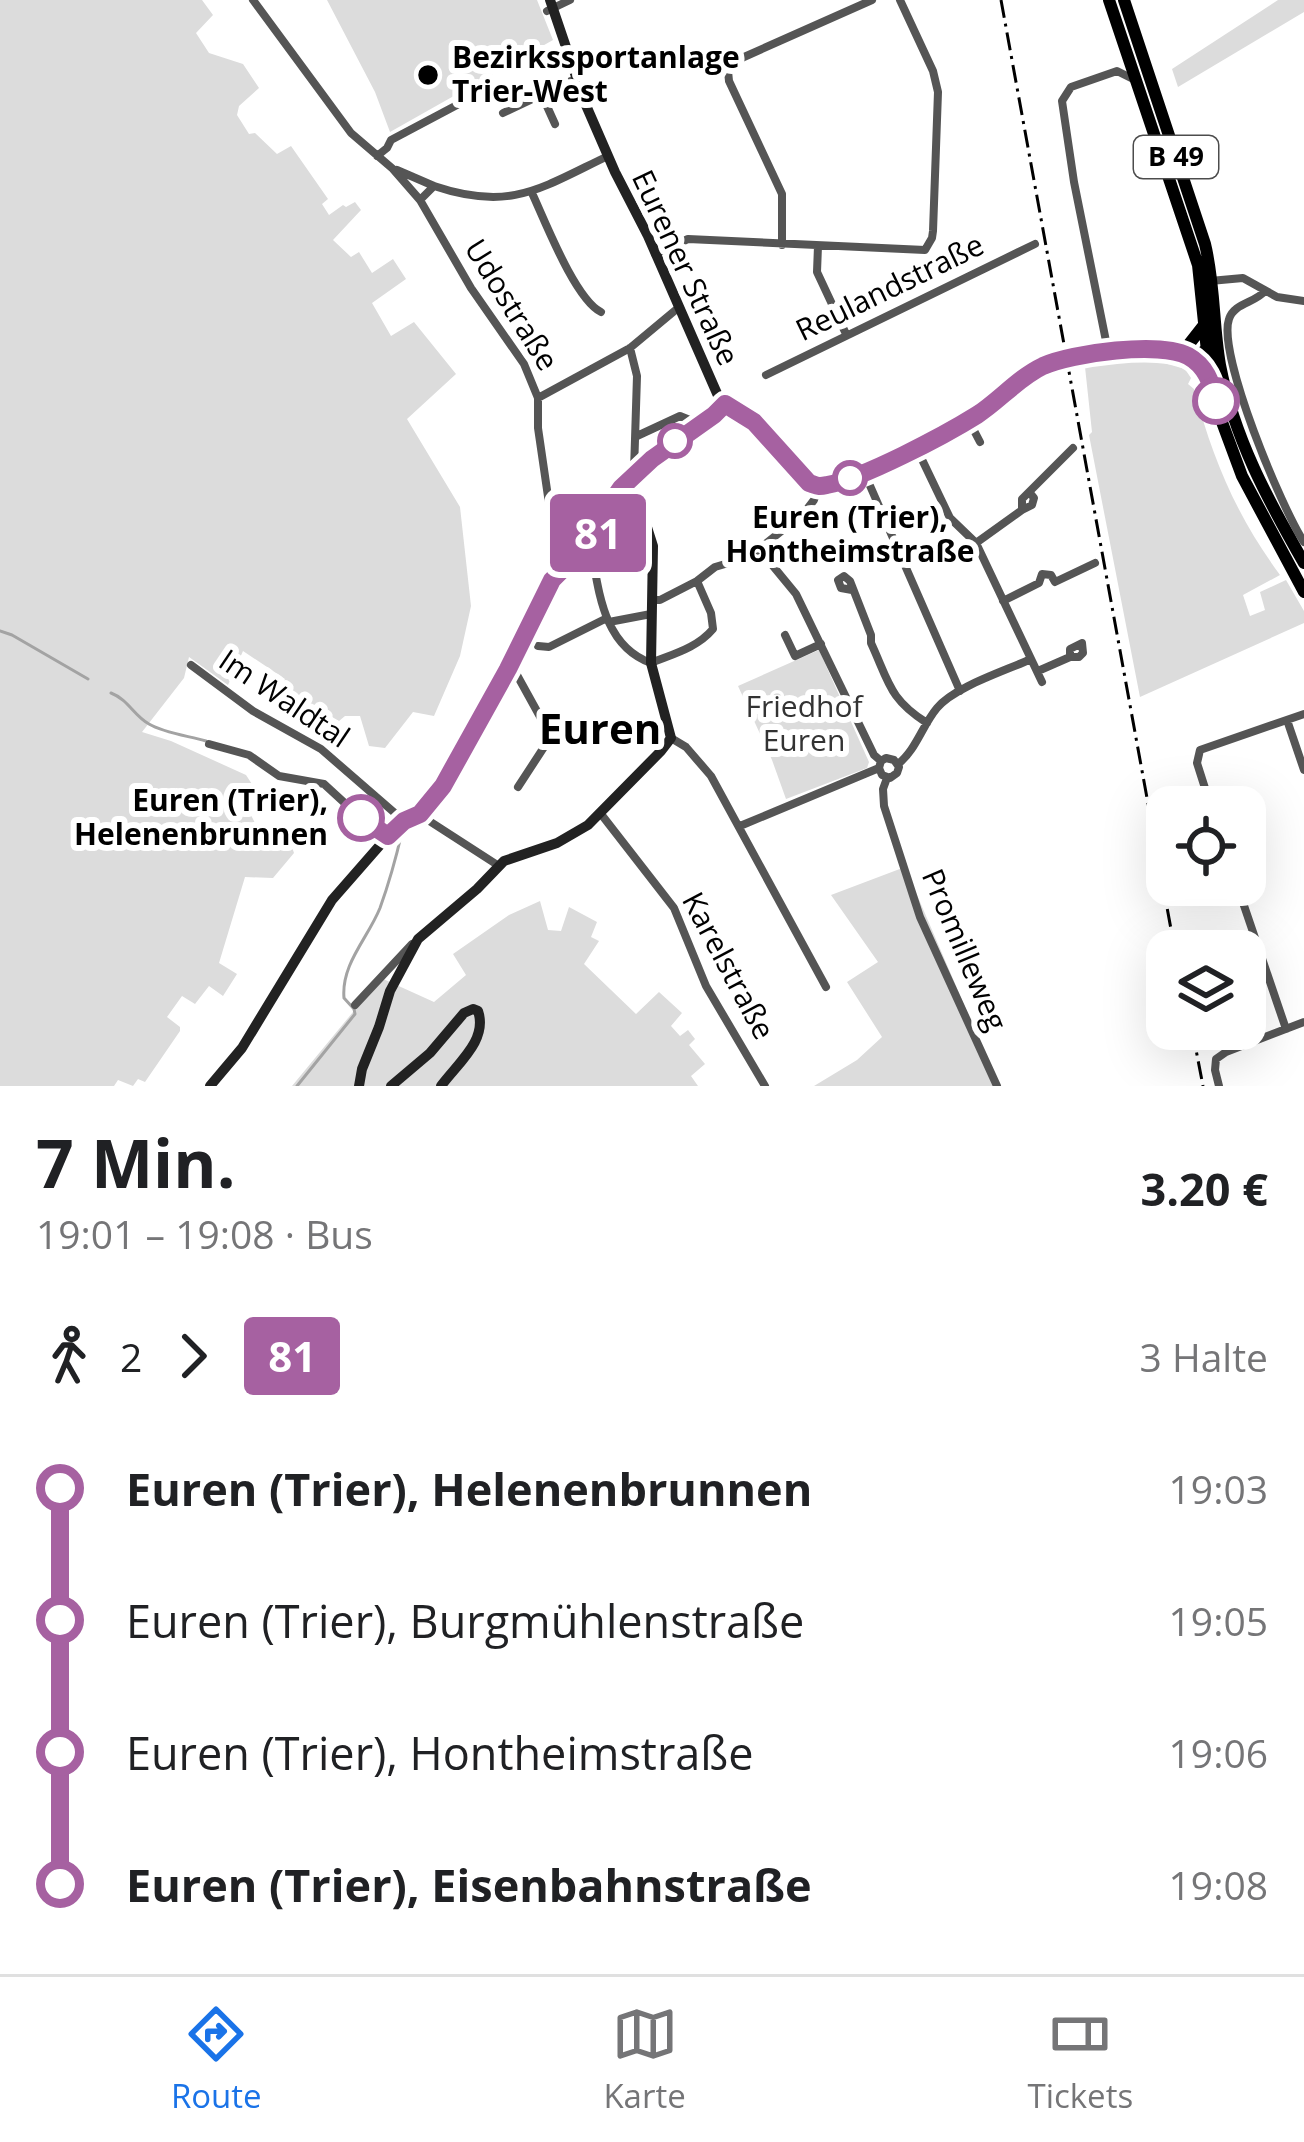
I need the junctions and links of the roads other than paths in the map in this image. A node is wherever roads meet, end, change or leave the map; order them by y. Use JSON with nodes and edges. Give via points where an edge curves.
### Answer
{"nodes":[{"id":1,"x":253,"y":0,"type":"edge"},
{"id":2,"x":570,"y":0,"type":"edge"},
{"id":3,"x":872,"y":0,"type":"edge"},
{"id":4,"x":900,"y":0,"type":"edge"},
{"id":5,"x":1109,"y":0,"type":"edge"},
{"id":6,"x":1124,"y":0,"type":"edge"},
{"id":7,"x":548,"y":5,"type":"edge"},
{"id":8,"x":1126,"y":54,"type":"junction"},
{"id":9,"x":1117,"y":71,"type":"junction"},
{"id":10,"x":575,"y":73,"type":"junction"},
{"id":11,"x":1136,"y":80,"type":"junction"},
{"id":12,"x":541,"y":93,"type":"junction"},
{"id":13,"x":457,"y":105,"type":"dead end"},
{"id":14,"x":502,"y":113,"type":"dead end"},
{"id":15,"x":555,"y":124,"type":"dead end"},
{"id":16,"x":377,"y":156,"type":"junction"},
{"id":17,"x":608,"y":156,"type":"junction"},
{"id":18,"x":392,"y":169,"type":"junction"},
{"id":19,"x":434,"y":186,"type":"junction"},
{"id":20,"x":532,"y":193,"type":"junction"},
{"id":21,"x":419,"y":200,"type":"junction"},
{"id":22,"x":782,"y":244,"type":"junction"},
{"id":23,"x":1035,"y":244,"type":"dead end"},
{"id":24,"x":818,"y":245,"type":"junction"},
{"id":25,"x":655,"y":254,"type":"junction"},
{"id":26,"x":1206,"y":282,"type":"junction"},
{"id":27,"x":1264,"y":291,"type":"junction"},
{"id":28,"x":1304,"y":301,"type":"edge"},
{"id":29,"x":678,"y":308,"type":"junction"},
{"id":30,"x":602,"y":312,"type":"dead end"},
{"id":31,"x":1204,"y":324,"type":"junction"},
{"id":32,"x":846,"y":334,"type":"junction"},
{"id":33,"x":1217,"y":336,"type":"junction"},
{"id":34,"x":630,"y":348,"type":"junction"},
{"id":35,"x":1206,"y":350,"type":"junction"},
{"id":36,"x":1108,"y":351,"type":"junction"},
{"id":37,"x":1182,"y":353,"type":"junction"},
{"id":38,"x":1219,"y":359,"type":"junction"},
{"id":39,"x":766,"y":375,"type":"dead end"},
{"id":40,"x":1210,"y":378,"type":"junction"},
{"id":41,"x":538,"y":398,"type":"junction"},
{"id":42,"x":725,"y":404,"type":"junction"},
{"id":43,"x":968,"y":419,"type":"junction"},
{"id":44,"x":695,"y":427,"type":"junction"},
{"id":45,"x":637,"y":436,"type":"junction"},
{"id":46,"x":980,"y":442,"type":"dead end"},
{"id":47,"x":916,"y":447,"type":"junction"},
{"id":48,"x":1073,"y":448,"type":"dead end"},
{"id":49,"x":864,"y":472,"type":"junction"},
{"id":50,"x":631,"y":477,"type":"junction"},
{"id":51,"x":819,"y":486,"type":"junction"},
{"id":52,"x":1304,"y":542,"type":"edge"},
{"id":53,"x":976,"y":543,"type":"junction"},
{"id":54,"x":759,"y":548,"type":"junction"},
{"id":55,"x":593,"y":560,"type":"junction"},
{"id":56,"x":1095,"y":563,"type":"dead end"},
{"id":57,"x":1297,"y":564,"type":"edge"},
{"id":58,"x":559,"y":572,"type":"junction"},
{"id":59,"x":1304,"y":573,"type":"edge"},
{"id":60,"x":698,"y":581,"type":"junction"},
{"id":61,"x":853,"y":590,"type":"dead end"},
{"id":62,"x":1304,"y":592,"type":"edge"},
{"id":63,"x":1003,"y":602,"type":"junction"},
{"id":64,"x":653,"y":607,"type":"junction"},
{"id":65,"x":608,"y":620,"type":"junction"},
{"id":66,"x":784,"y":635,"type":"dead end"},
{"id":67,"x":821,"y":644,"type":"junction"},
{"id":68,"x":538,"y":646,"type":"dead end"},
{"id":69,"x":1070,"y":657,"type":"dead end"},
{"id":70,"x":1031,"y":659,"type":"junction"},
{"id":71,"x":651,"y":663,"type":"junction"},
{"id":72,"x":191,"y":665,"type":"dead end"},
{"id":73,"x":508,"y":669,"type":"junction"},
{"id":74,"x":960,"y":691,"type":"junction"},
{"id":75,"x":1304,"y":714,"type":"edge"},
{"id":76,"x":1287,"y":720,"type":"junction"},
{"id":77,"x":927,"y":723,"type":"junction"},
{"id":78,"x":671,"y":734,"type":"junction"},
{"id":79,"x":208,"y":744,"type":"dead end"},
{"id":80,"x":898,"y":764,"type":"junction"},
{"id":81,"x":880,"y":765,"type":"junction"},
{"id":82,"x":1304,"y":770,"type":"edge"},
{"id":83,"x":887,"y":778,"type":"junction"},
{"id":84,"x":1204,"y":786,"type":"edge"},
{"id":85,"x":518,"y":787,"type":"dead end"},
{"id":86,"x":420,"y":814,"type":"junction"},
{"id":87,"x":601,"y":814,"type":"junction"},
{"id":88,"x":404,"y":821,"type":"junction"},
{"id":89,"x":740,"y":826,"type":"junction"},
{"id":90,"x":388,"y":836,"type":"junction"},
{"id":91,"x":499,"y":866,"type":"junction"},
{"id":92,"x":1245,"y":906,"type":"edge"},
{"id":93,"x":418,"y":939,"type":"junction"},
{"id":94,"x":826,"y":987,"type":"dead end"},
{"id":95,"x":356,"y":1006,"type":"dead end"},
{"id":96,"x":1304,"y":1022,"type":"edge"},
{"id":97,"x":1286,"y":1029,"type":"junction"},
{"id":98,"x":210,"y":1086,"type":"edge"},
{"id":99,"x":359,"y":1086,"type":"edge"},
{"id":100,"x":391,"y":1086,"type":"edge"},
{"id":101,"x":442,"y":1086,"type":"edge"},
{"id":102,"x":765,"y":1086,"type":"edge"},
{"id":103,"x":997,"y":1086,"type":"edge"},
{"id":104,"x":1219,"y":1086,"type":"edge"}],
"edges":[{"from":1,"to":16,"type":"street","name":"Udostraße","via":[[351,133]]},
{"from":2,"to":7,"type":"street"},
{"from":3,"to":22,"type":"street","via":[[728,71],[782,194]]},
{"from":4,"to":24,"type":"street","via":[[938,92],[933,231],[925,250]]},
{"from":5,"to":8,"type":"main road","number":"B 49"},
{"from":6,"to":26,"type":"main road","number":"B 49","via":[[1205,244]]},
{"from":7,"to":10,"type":"street","name":"Eurener Straße"},
{"from":8,"to":9,"type":"street"},
{"from":8,"to":11,"type":"main road","number":"B 49"},
{"from":9,"to":11,"type":"street"},
{"from":9,"to":36,"type":"street","via":[[1071,87],[1062,101]]},
{"from":10,"to":12,"type":"street"},
{"from":10,"to":17,"type":"street","name":"Eurener Straße"},
{"from":11,"to":26,"type":"main road","number":"B 49"},
{"from":12,"to":14,"type":"street"},
{"from":12,"to":15,"type":"street"},
{"from":13,"to":16,"type":"street","via":[[389,138]]},
{"from":16,"to":18,"type":"street","name":"Udostraße"},
{"from":17,"to":20,"type":"street"},
{"from":17,"to":25,"type":"street","name":"Eurener Straße"},
{"from":18,"to":19,"type":"street"},
{"from":18,"to":21,"type":"street","name":"Udostraße"},
{"from":19,"to":20,"type":"street","via":[[493,199]]},
{"from":19,"to":21,"type":"street"},
{"from":20,"to":30,"type":"street","via":[[560,256]]},
{"from":21,"to":41,"type":"street","name":"Udostraße"},
{"from":22,"to":24,"type":"street"},
{"from":22,"to":25,"type":"street","via":[[688,238]]},
{"from":23,"to":32,"type":"street","name":"Reulandstraße"},
{"from":24,"to":32,"type":"street","via":[[817,272]]},
{"from":25,"to":29,"type":"street","name":"Eurener Straße"},
{"from":26,"to":27,"type":"street","via":[[1243,278]]},
{"from":26,"to":31,"type":"main road","number":"B 49"},
{"from":26,"to":33,"type":"main road","number":"B 49"},
{"from":27,"to":28,"type":"street"},
{"from":27,"to":52,"type":"street","via":[[1233,311],[1232,358],[1280,501]]},
{"from":29,"to":34,"type":"street"},
{"from":29,"to":42,"type":"street","name":"Eurener Straße"},
{"from":31,"to":35,"type":"main road","number":"B 49"},
{"from":31,"to":37,"type":"main road"},
{"from":32,"to":39,"type":"street","name":"Reulandstraße"},
{"from":33,"to":35,"type":"street"},
{"from":33,"to":38,"type":"main road","number":"B 49"},
{"from":34,"to":41,"type":"street"},
{"from":34,"to":45,"type":"street"},
{"from":35,"to":37,"type":"street"},
{"from":35,"to":38,"type":"street"},
{"from":35,"to":40,"type":"main road","number":"B 49"},
{"from":36,"to":37,"type":"street"},
{"from":36,"to":43,"type":"street","via":[[1041,367]]},
{"from":37,"to":40,"type":"street"},
{"from":38,"to":57,"type":"main road","number":"B 49","via":[[1236,427]]},
{"from":40,"to":57,"type":"main road","number":"B 49","via":[[1242,476]]},
{"from":41,"to":58,"type":"street","name":"Udostraße"},
{"from":42,"to":44,"type":"street"},
{"from":42,"to":51,"type":"street","name":"Eurener Straße"},
{"from":43,"to":46,"type":"street"},
{"from":43,"to":47,"type":"street"},
{"from":44,"to":45,"type":"street","via":[[680,416]]},
{"from":44,"to":50,"type":"street"},
{"from":45,"to":50,"type":"street"},
{"from":47,"to":49,"type":"street"},
{"from":47,"to":53,"type":"street","via":[[950,518]]},
{"from":48,"to":53,"type":"street","via":[[1030,493],[1033,505]]},
{"from":49,"to":51,"type":"street"},
{"from":49,"to":74,"type":"street"},
{"from":50,"to":55,"type":"street","via":[[603,514]]},
{"from":50,"to":64,"type":"street","via":[[653,546]]},
{"from":51,"to":54,"type":"street","via":[[804,513]]},
{"from":53,"to":63,"type":"street"},
{"from":54,"to":60,"type":"street"},
{"from":54,"to":67,"type":"street","via":[[796,594]]},
{"from":55,"to":58,"type":"street"},
{"from":55,"to":65,"type":"street"},
{"from":56,"to":63,"type":"street"},
{"from":57,"to":59,"type":"street"},
{"from":57,"to":62,"type":"main road","number":"B 49"},
{"from":58,"to":73,"type":"street"},
{"from":60,"to":64,"type":"street"},
{"from":60,"to":71,"type":"street","via":[[713,629]]},
{"from":61,"to":77,"type":"street","via":[[894,695]]},
{"from":63,"to":70,"type":"street"},
{"from":64,"to":65,"type":"street"},
{"from":64,"to":71,"type":"street"},
{"from":65,"to":68,"type":"street"},
{"from":65,"to":71,"type":"street","via":[[627,651]]},
{"from":66,"to":67,"type":"street","via":[[795,656]]},
{"from":67,"to":81,"type":"street"},
{"from":69,"to":70,"type":"street","via":[[1040,676]]},
{"from":70,"to":74,"type":"street"},
{"from":71,"to":78,"type":"street"},
{"from":72,"to":88,"type":"street","name":"Im Waldtal","via":[[320,748]]},
{"from":73,"to":85,"type":"street","via":[[549,733]]},
{"from":73,"to":86,"type":"street"},
{"from":74,"to":77,"type":"street"},
{"from":75,"to":76,"type":"street"},
{"from":76,"to":82,"type":"street"},
{"from":76,"to":84,"type":"street","via":[[1200,750]]},
{"from":77,"to":80,"type":"street"},
{"from":78,"to":87,"type":"street"},
{"from":78,"to":89,"type":"street"},
{"from":79,"to":90,"type":"street","via":[[249,755],[279,776],[324,784]]},
{"from":80,"to":81,"type":"street","via":[[892,758]]},
{"from":80,"to":83,"type":"street"},
{"from":81,"to":83,"type":"street"},
{"from":81,"to":89,"type":"street"},
{"from":83,"to":103,"type":"street","name":"Promilleweg","via":[[883,800],[920,917]]},
{"from":86,"to":88,"type":"street"},
{"from":86,"to":91,"type":"street"},
{"from":87,"to":91,"type":"street"},
{"from":87,"to":102,"type":"street","name":"Karelstraße","via":[[674,908],[706,986]]},
{"from":88,"to":90,"type":"street"},
{"from":89,"to":94,"type":"street"},
{"from":90,"to":98,"type":"street","via":[[326,908],[242,1048]]},
{"from":91,"to":93,"type":"street"},
{"from":92,"to":97,"type":"street"},
{"from":93,"to":95,"type":"street"},
{"from":93,"to":99,"type":"street","via":[[390,991]]},
{"from":96,"to":97,"type":"street"},
{"from":97,"to":104,"type":"street","via":[[1216,1059]]},
{"from":100,"to":101,"type":"street","via":[[464,1013],[478,1011],[477,1041]]}]}
